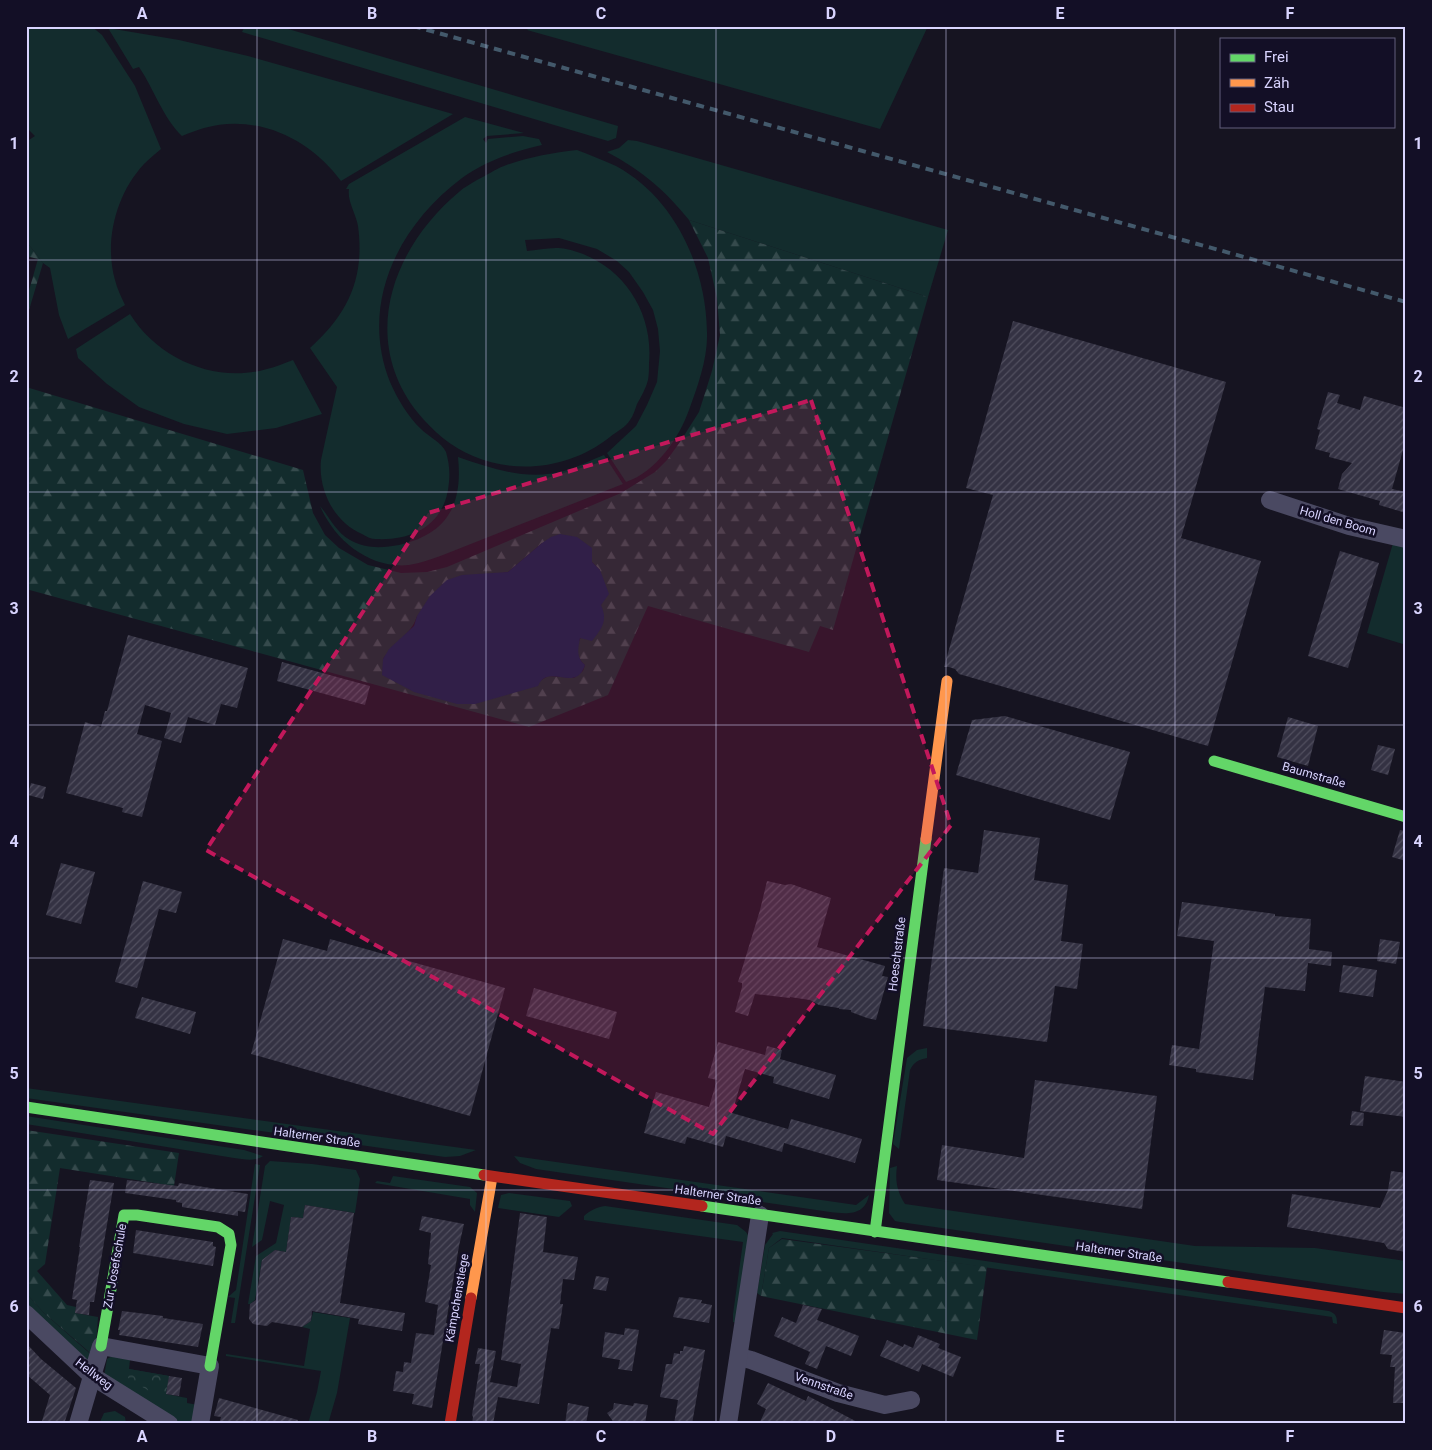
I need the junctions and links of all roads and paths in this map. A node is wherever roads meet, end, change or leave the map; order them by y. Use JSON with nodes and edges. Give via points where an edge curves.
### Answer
{"nodes":[{"id":1,"x":1270,"y":500,"type":"dead end"},
{"id":2,"x":1406,"y":539,"type":"edge"},
{"id":3,"x":947,"y":681,"type":"dead end"},
{"id":4,"x":1214,"y":760,"type":"dead end"},
{"id":5,"x":1406,"y":817,"type":"edge"},
{"id":6,"x":26,"y":1107,"type":"edge"},
{"id":7,"x":492,"y":1177,"type":"junction"},
{"id":8,"x":760,"y":1215,"type":"junction"},
{"id":9,"x":875,"y":1232,"type":"junction"},
{"id":10,"x":1406,"y":1308,"type":"edge"},
{"id":11,"x":26,"y":1314,"type":"edge"},
{"id":12,"x":101,"y":1346,"type":"junction"},
{"id":13,"x":739,"y":1356,"type":"junction"},
{"id":14,"x":210,"y":1366,"type":"junction"},
{"id":15,"x":92,"y":1376,"type":"junction"},
{"id":16,"x":911,"y":1400,"type":"dead end"},
{"id":17,"x":78,"y":1424,"type":"edge"},
{"id":18,"x":169,"y":1424,"type":"edge"},
{"id":19,"x":200,"y":1424,"type":"edge"},
{"id":20,"x":450,"y":1424,"type":"edge"},
{"id":21,"x":728,"y":1424,"type":"edge"}],
"edges":[{"from":1,"to":2,"type":"street","name":"Holl den Boom","via":[[1350,526]]},
{"from":3,"to":9,"type":"main road","name":"Hoeschstraße"},
{"from":4,"to":5,"type":"main road","name":"Baumstraße"},
{"from":6,"to":7,"type":"main road","name":"Halterner Straße"},
{"from":7,"to":8,"type":"main road","name":"Halterner Straße"},
{"from":7,"to":20,"type":"main road","name":"Kämpchenstiege"},
{"from":8,"to":9,"type":"main road","name":"Halterner Straße"},
{"from":8,"to":13,"type":"street"},
{"from":9,"to":10,"type":"main road","name":"Halterner Straße"},
{"from":11,"to":15,"type":"street","name":"Hellweg"},
{"from":12,"to":14,"type":"street"},
{"from":12,"to":14,"type":"main road","name":"Zur Josefschule","via":[[124,1215],[218,1227],[229,1234],[231,1245]]},
{"from":12,"to":15,"type":"street","name":"Zur Josefschule"},
{"from":13,"to":16,"type":"street","name":"Vennstraße","via":[[838,1393],[884,1405]]},
{"from":13,"to":21,"type":"street"},
{"from":14,"to":19,"type":"street","name":"Zur Josefschule"},
{"from":15,"to":17,"type":"street","name":"Zur Josefschule"},
{"from":15,"to":18,"type":"street","name":"Hellweg"}]}
